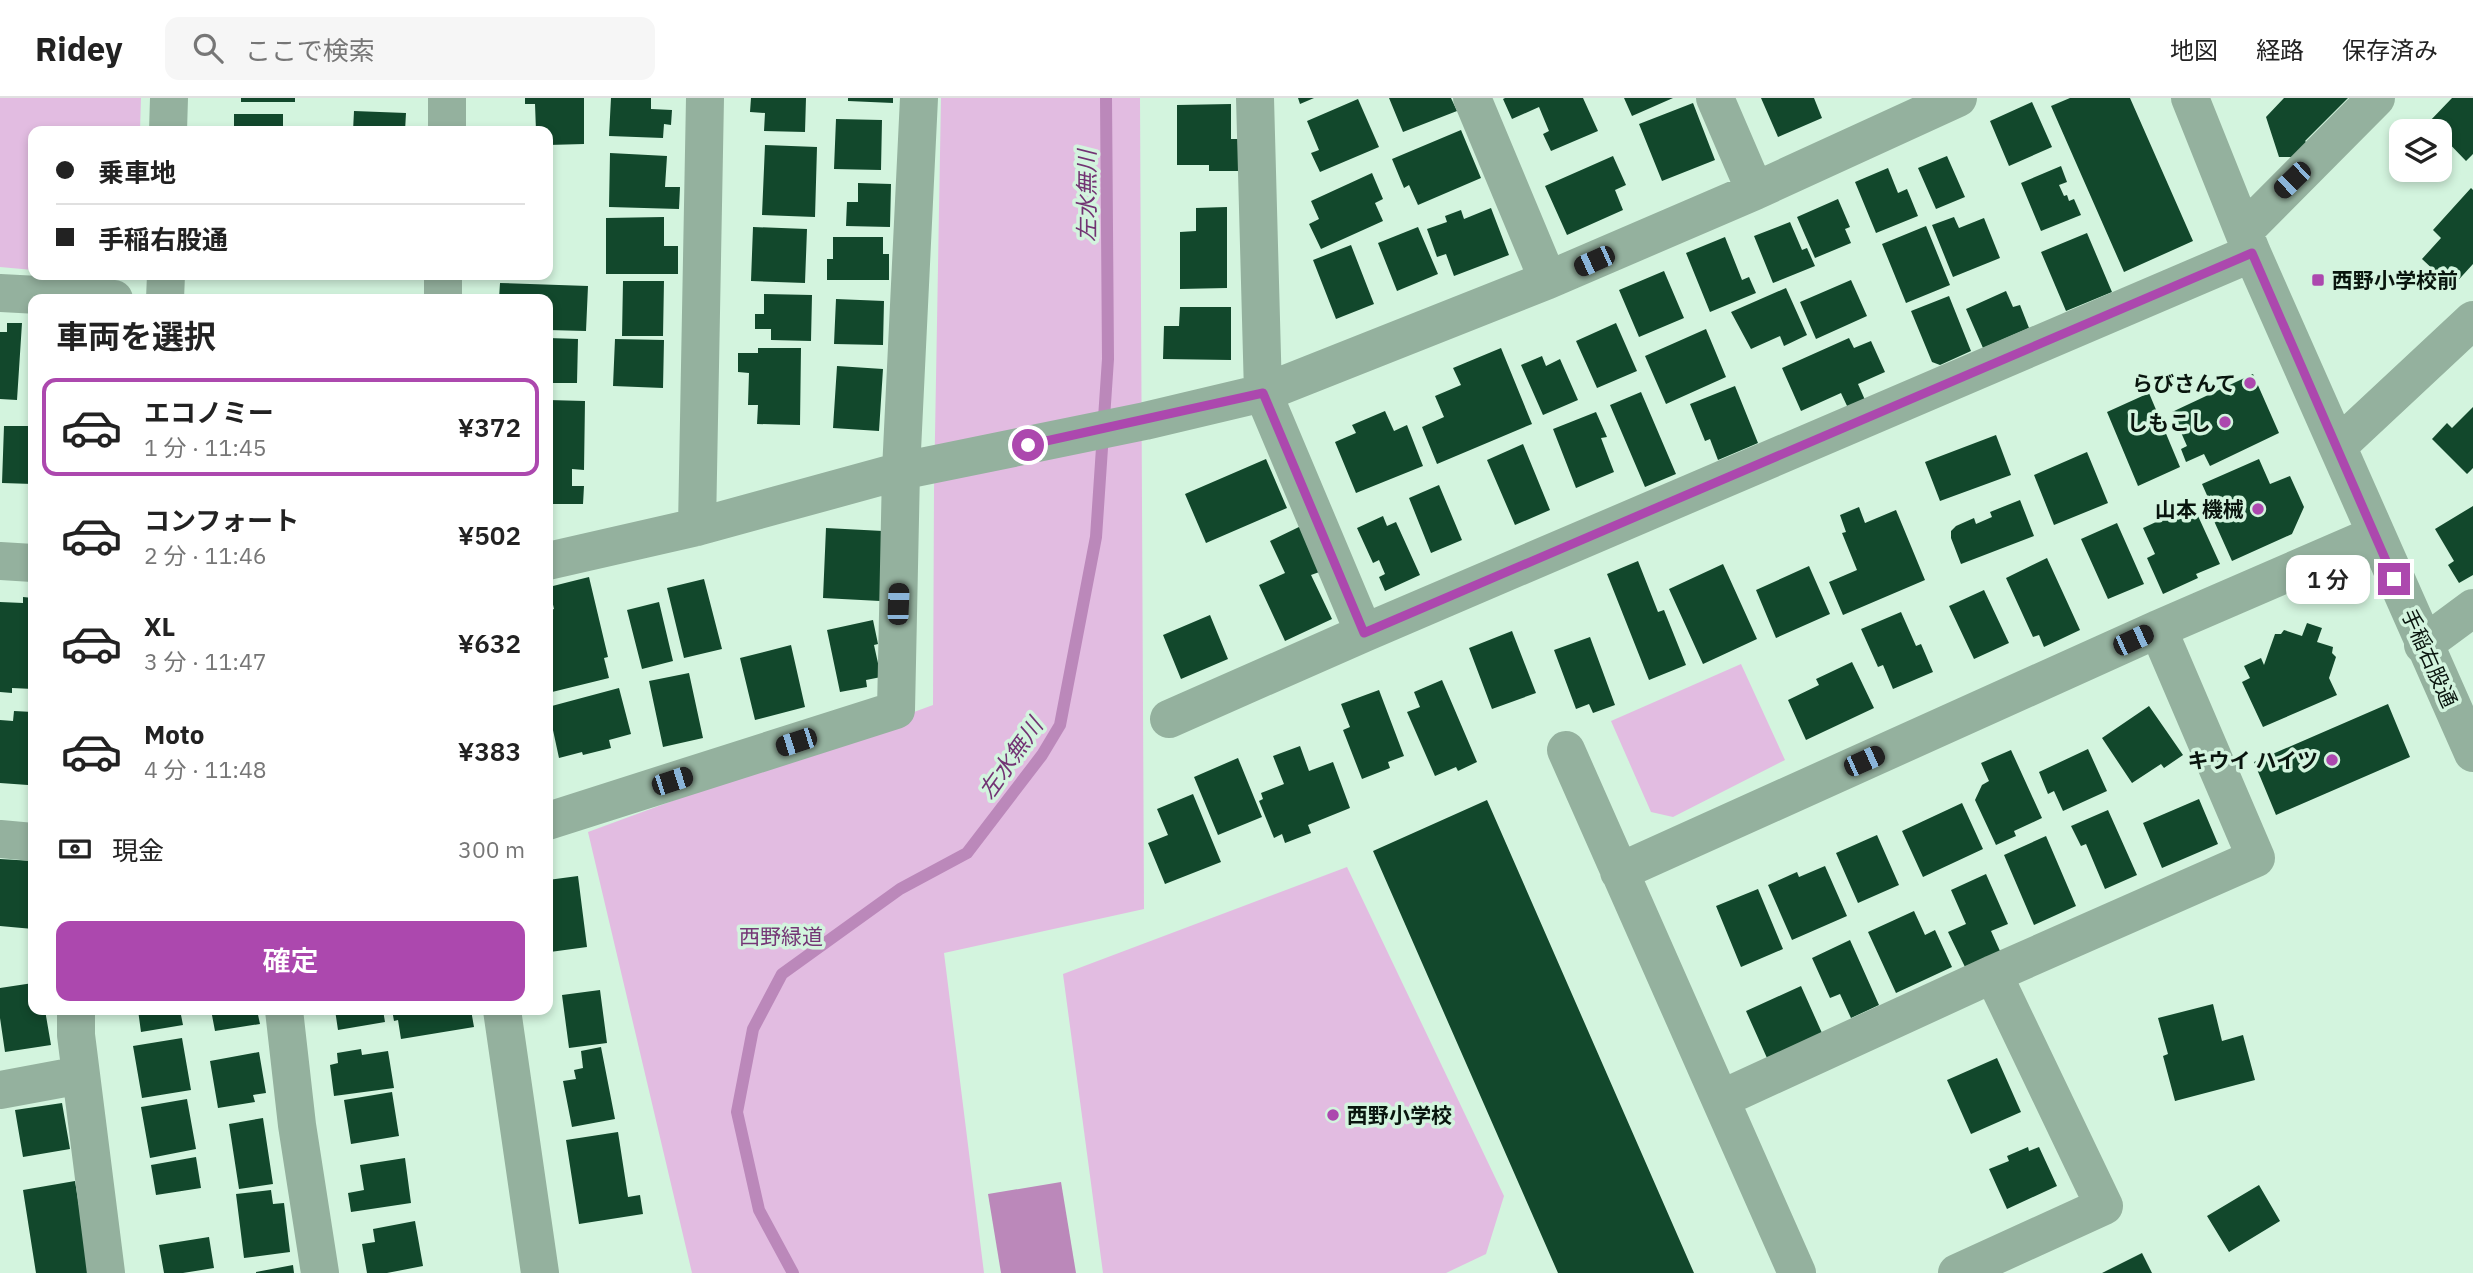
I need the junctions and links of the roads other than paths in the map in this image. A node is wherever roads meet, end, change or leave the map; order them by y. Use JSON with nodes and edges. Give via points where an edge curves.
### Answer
{"nodes":[{"id":1,"x":169,"y":98,"type":"edge"},
{"id":2,"x":447,"y":98,"type":"edge"},
{"id":3,"x":705,"y":98,"type":"edge"},
{"id":4,"x":919,"y":98,"type":"edge"},
{"id":5,"x":1255,"y":98,"type":"edge"},
{"id":6,"x":1472,"y":98,"type":"edge"},
{"id":7,"x":1715,"y":98,"type":"edge"},
{"id":8,"x":1958,"y":98,"type":"edge"},
{"id":9,"x":2190,"y":98,"type":"edge"},
{"id":10,"x":2376,"y":98,"type":"edge"},
{"id":11,"x":168,"y":126,"type":"edge"},
{"id":12,"x":447,"y":126,"type":"edge"},
{"id":13,"x":1755,"y":191,"type":"junction"},
{"id":14,"x":2248,"y":242,"type":"junction"},
{"id":15,"x":1548,"y":281,"type":"junction"},
{"id":16,"x":0,"y":293,"type":"edge"},
{"id":17,"x":28,"y":294,"type":"edge"},
{"id":18,"x":2473,"y":320,"type":"edge"},
{"id":19,"x":1263,"y":393,"type":"junction"},
{"id":20,"x":2338,"y":446,"type":"junction"},
{"id":21,"x":901,"y":471,"type":"junction"},
{"id":22,"x":697,"y":527,"type":"junction"},
{"id":23,"x":2375,"y":535,"type":"junction"},
{"id":24,"x":553,"y":560,"type":"edge"},
{"id":25,"x":0,"y":561,"type":"edge"},
{"id":26,"x":28,"y":562,"type":"edge"},
{"id":27,"x":2473,"y":608,"type":"edge"},
{"id":28,"x":2158,"y":629,"type":"junction"},
{"id":29,"x":1364,"y":633,"type":"junction"},
{"id":30,"x":2423,"y":645,"type":"junction"},
{"id":31,"x":1169,"y":719,"type":"dead end"},
{"id":32,"x":1566,"y":750,"type":"dead end"},
{"id":33,"x":2473,"y":753,"type":"edge"},
{"id":34,"x":553,"y":819,"type":"edge"},
{"id":35,"x":0,"y":839,"type":"edge"},
{"id":36,"x":28,"y":842,"type":"edge"},
{"id":37,"x":1619,"y":872,"type":"junction"},
{"id":38,"x":1993,"y":974,"type":"junction"},
{"id":39,"x":76,"y":1015,"type":"edge"},
{"id":40,"x":285,"y":1015,"type":"edge"},
{"id":41,"x":503,"y":1015,"type":"edge"},
{"id":42,"x":81,"y":1075,"type":"junction"},
{"id":43,"x":0,"y":1090,"type":"edge"},
{"id":44,"x":1721,"y":1099,"type":"junction"},
{"id":45,"x":106,"y":1273,"type":"edge"},
{"id":46,"x":320,"y":1273,"type":"edge"},
{"id":47,"x":540,"y":1273,"type":"edge"},
{"id":48,"x":1797,"y":1273,"type":"edge"},
{"id":49,"x":1957,"y":1273,"type":"edge"}],
"edges":[{"from":1,"to":11,"type":"street"},
{"from":2,"to":12,"type":"street"},
{"from":3,"to":22,"type":"street"},
{"from":4,"to":21,"type":"street"},
{"from":5,"to":19,"type":"street"},
{"from":6,"to":15,"type":"street"},
{"from":7,"to":13,"type":"street"},
{"from":8,"to":13,"type":"street"},
{"from":9,"to":14,"type":"street","name":"手稲右股通"},
{"from":10,"to":14,"type":"street"},
{"from":13,"to":15,"type":"street"},
{"from":14,"to":20,"type":"street","name":"手稲右股通"},
{"from":14,"to":29,"type":"street"},
{"from":15,"to":19,"type":"street"},
{"from":16,"to":17,"type":"street"},
{"from":18,"to":20,"type":"street"},
{"from":19,"to":21,"type":"street"},
{"from":19,"to":29,"type":"street"},
{"from":20,"to":23,"type":"street","name":"手稲右股通"},
{"from":21,"to":22,"type":"street"},
{"from":21,"to":34,"type":"street","via":[[896,710]]},
{"from":22,"to":24,"type":"street"},
{"from":23,"to":28,"type":"street"},
{"from":23,"to":30,"type":"street","name":"手稲右股通"},
{"from":25,"to":26,"type":"street"},
{"from":27,"to":30,"type":"street"},
{"from":28,"to":37,"type":"street"},
{"from":28,"to":38,"type":"street","via":[[2256,858]]},
{"from":29,"to":31,"type":"street"},
{"from":30,"to":33,"type":"street","name":"手稲右股通"},
{"from":32,"to":37,"type":"street"},
{"from":35,"to":36,"type":"street"},
{"from":37,"to":44,"type":"street"},
{"from":38,"to":44,"type":"street"},
{"from":38,"to":49,"type":"street","via":[[2104,1206]]},
{"from":39,"to":42,"type":"street"},
{"from":40,"to":46,"type":"street"},
{"from":41,"to":47,"type":"street"},
{"from":42,"to":43,"type":"street"},
{"from":42,"to":45,"type":"street"},
{"from":44,"to":48,"type":"street"}]}
